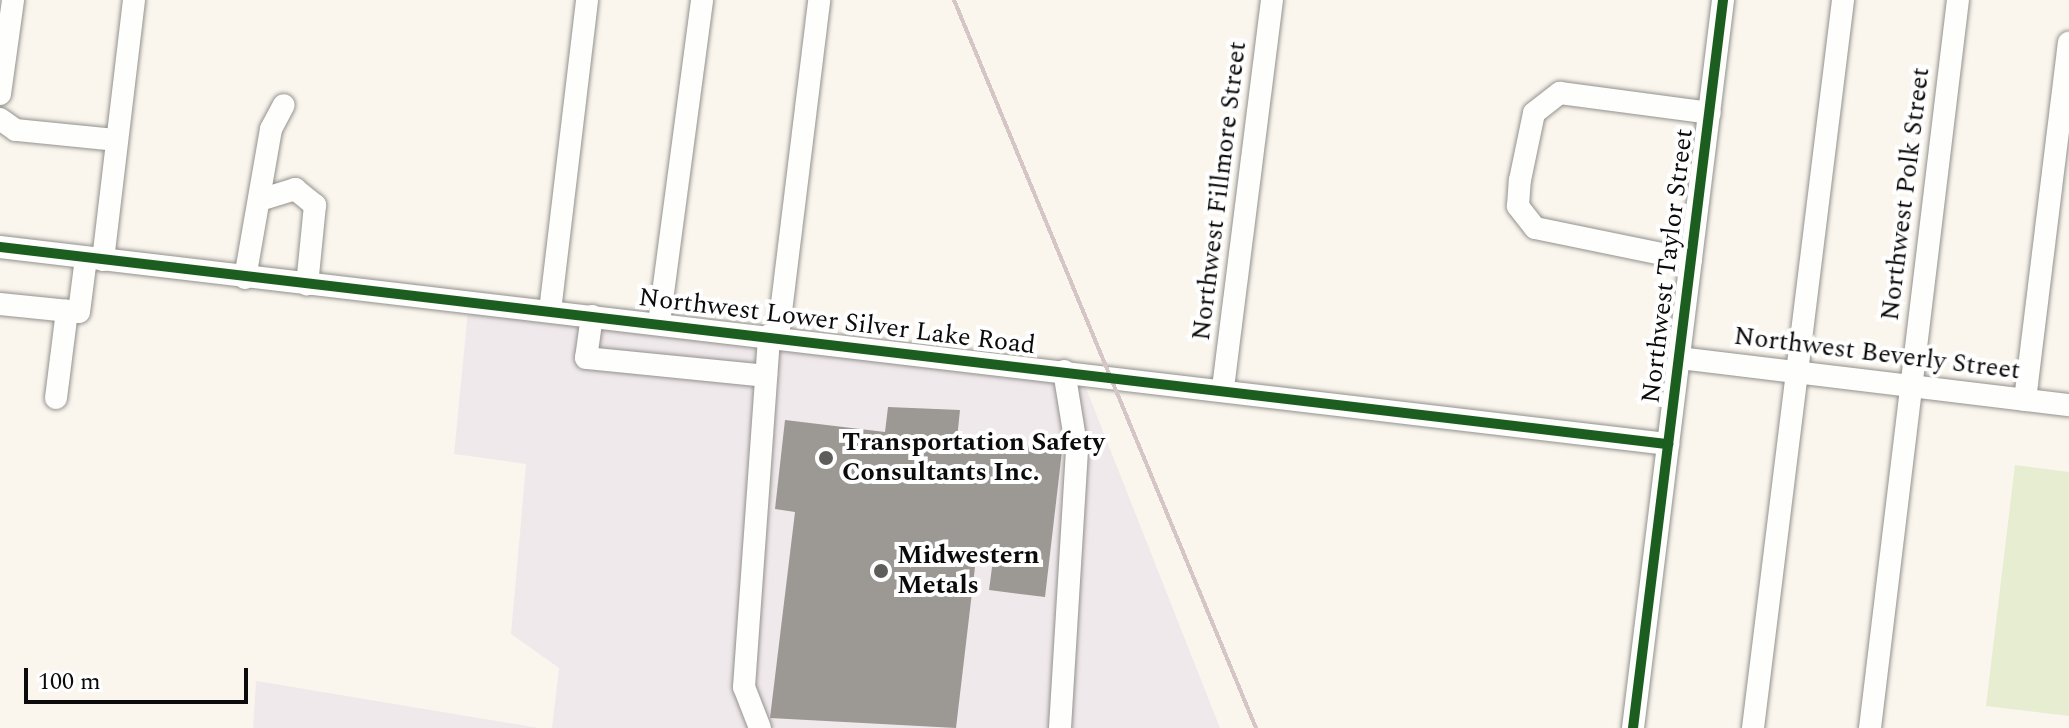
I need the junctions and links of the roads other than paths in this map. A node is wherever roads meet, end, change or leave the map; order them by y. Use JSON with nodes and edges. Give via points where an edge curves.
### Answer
{"nodes":[{"id":1,"x":13,"y":0,"type":"edge"},
{"id":2,"x":134,"y":0,"type":"edge"},
{"id":3,"x":587,"y":0,"type":"edge"},
{"id":4,"x":702,"y":0,"type":"edge"},
{"id":5,"x":819,"y":0,"type":"edge"},
{"id":6,"x":1272,"y":0,"type":"edge"},
{"id":7,"x":1723,"y":0,"type":"edge"},
{"id":8,"x":1843,"y":0,"type":"edge"},
{"id":9,"x":1958,"y":0,"type":"edge"},
{"id":10,"x":2069,"y":43,"type":"edge"},
{"id":11,"x":0,"y":94,"type":"edge"},
{"id":12,"x":284,"y":105,"type":"dead end"},
{"id":13,"x":1710,"y":113,"type":"junction"},
{"id":14,"x":0,"y":119,"type":"edge"},
{"id":15,"x":117,"y":140,"type":"junction"},
{"id":16,"x":263,"y":199,"type":"junction"},
{"id":17,"x":0,"y":247,"type":"edge"},
{"id":18,"x":94,"y":259,"type":"junction"},
{"id":19,"x":1691,"y":260,"type":"junction"},
{"id":20,"x":245,"y":278,"type":"junction"},
{"id":21,"x":307,"y":285,"type":"junction"},
{"id":22,"x":0,"y":304,"type":"edge"},
{"id":23,"x":67,"y":311,"type":"junction"},
{"id":24,"x":550,"y":311,"type":"junction"},
{"id":25,"x":592,"y":316,"type":"junction"},
{"id":26,"x":659,"y":323,"type":"junction"},
{"id":27,"x":773,"y":335,"type":"junction"},
{"id":28,"x":1679,"y":358,"type":"junction"},
{"id":29,"x":1064,"y":371,"type":"junction"},
{"id":30,"x":1801,"y":373,"type":"junction"},
{"id":31,"x":766,"y":376,"type":"junction"},
{"id":32,"x":1911,"y":387,"type":"junction"},
{"id":33,"x":1223,"y":388,"type":"junction"},
{"id":34,"x":56,"y":398,"type":"dead end"},
{"id":35,"x":2025,"y":400,"type":"junction"},
{"id":36,"x":2069,"y":405,"type":"edge"},
{"id":37,"x":1668,"y":444,"type":"junction"},
{"id":38,"x":760,"y":728,"type":"edge"},
{"id":39,"x":1060,"y":728,"type":"edge"},
{"id":40,"x":1633,"y":728,"type":"edge"},
{"id":41,"x":1753,"y":728,"type":"edge"},
{"id":42,"x":1870,"y":728,"type":"edge"}],
"edges":[{"from":1,"to":11,"type":"street"},
{"from":2,"to":15,"type":"street"},
{"from":3,"to":24,"type":"street"},
{"from":4,"to":26,"type":"street"},
{"from":5,"to":27,"type":"street"},
{"from":6,"to":33,"type":"street","name":"Northwest Fillmore Street"},
{"from":7,"to":13,"type":"street","name":"Northwest Taylor Street"},
{"from":8,"to":30,"type":"street"},
{"from":9,"to":32,"type":"street","name":"Northwest Polk Street"},
{"from":10,"to":35,"type":"street"},
{"from":12,"to":16,"type":"street","via":[[271,129]]},
{"from":13,"to":19,"type":"street","name":"Northwest Taylor Street"},
{"from":13,"to":19,"type":"street","via":[[1560,93],[1534,113],[1520,180],[1518,206],[1535,228]]},
{"from":14,"to":15,"type":"street","via":[[16,130]]},
{"from":15,"to":18,"type":"street"},
{"from":16,"to":20,"type":"street","via":[[251,223]]},
{"from":16,"to":21,"type":"street","via":[[295,189],[315,205]]},
{"from":17,"to":18,"type":"street","name":"Northwest Lower Silver Lake Road"},
{"from":18,"to":20,"type":"street","name":"Northwest Lower Silver Lake Road"},
{"from":18,"to":23,"type":"street","via":[[79,312]]},
{"from":19,"to":28,"type":"street","name":"Northwest Taylor Street"},
{"from":20,"to":21,"type":"street","name":"Northwest Lower Silver Lake Road"},
{"from":21,"to":24,"type":"street","name":"Northwest Lower Silver Lake Road"},
{"from":22,"to":23,"type":"street"},
{"from":23,"to":34,"type":"street"},
{"from":24,"to":25,"type":"street","name":"Northwest Lower Silver Lake Road"},
{"from":25,"to":26,"type":"street","name":"Northwest Lower Silver Lake Road"},
{"from":25,"to":31,"type":"street","via":[[586,358]]},
{"from":26,"to":27,"type":"street","name":"Northwest Lower Silver Lake Road"},
{"from":27,"to":29,"type":"street","name":"Northwest Lower Silver Lake Road"},
{"from":27,"to":31,"type":"street"},
{"from":28,"to":30,"type":"street","name":"Northwest Beverly Street"},
{"from":28,"to":37,"type":"street","name":"Northwest Taylor Street"},
{"from":29,"to":33,"type":"street","name":"Northwest Lower Silver Lake Road"},
{"from":29,"to":39,"type":"street","via":[[1077,451]]},
{"from":30,"to":32,"type":"street","name":"Northwest Beverly Street"},
{"from":30,"to":41,"type":"street"},
{"from":31,"to":38,"type":"street","via":[[744,687]]},
{"from":32,"to":35,"type":"street","name":"Northwest Beverly Street"},
{"from":32,"to":42,"type":"street","name":"Northwest Polk Street"},
{"from":33,"to":37,"type":"street","name":"Northwest Lower Silver Lake Road"},
{"from":35,"to":36,"type":"street","name":"Northwest Beverly Street"},
{"from":37,"to":40,"type":"street","name":"Northwest Taylor Street"}]}
